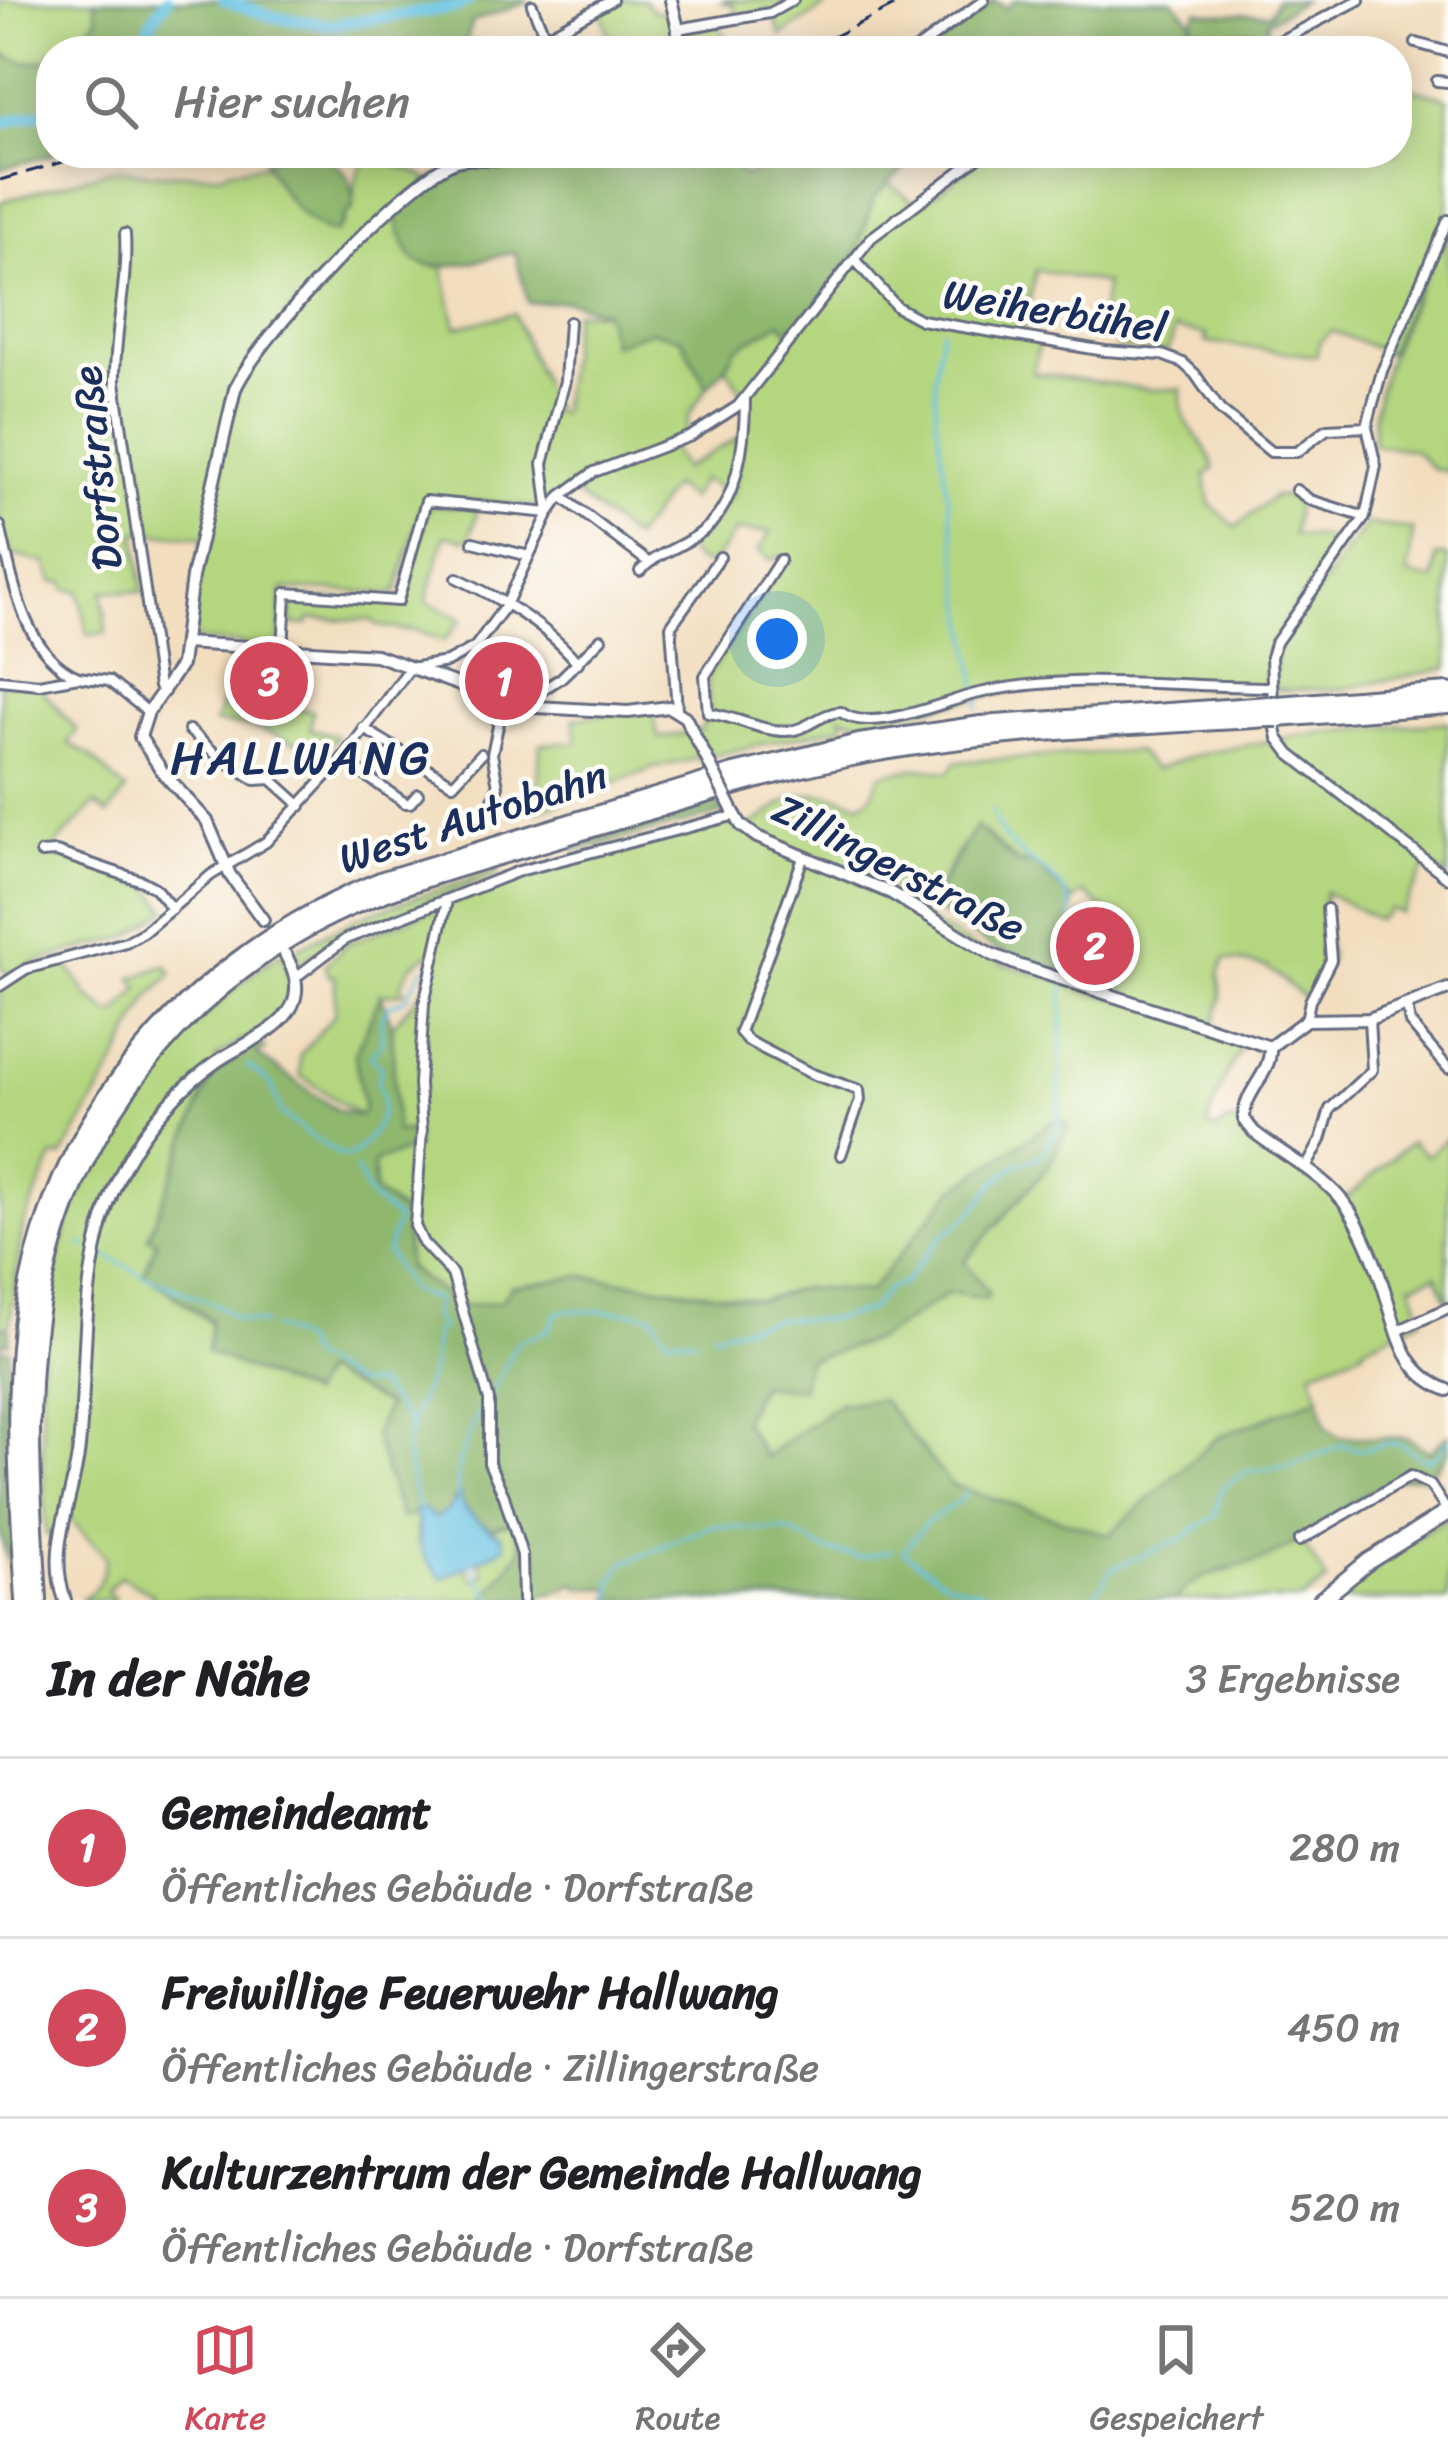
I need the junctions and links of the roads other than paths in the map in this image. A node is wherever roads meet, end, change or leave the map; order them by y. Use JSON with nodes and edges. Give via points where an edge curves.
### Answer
{"nodes":[{"id":1,"x":576,"y":0,"type":"edge"},
{"id":2,"x":612,"y":0,"type":"edge"},
{"id":3,"x":670,"y":0,"type":"edge"},
{"id":4,"x":794,"y":0,"type":"edge"},
{"id":5,"x":983,"y":0,"type":"edge"},
{"id":6,"x":1359,"y":0,"type":"edge"},
{"id":7,"x":532,"y":5,"type":"dead end"},
{"id":8,"x":584,"y":15,"type":"junction"},
{"id":9,"x":678,"y":29,"type":"junction"},
{"id":10,"x":546,"y":35,"type":"joint"},
{"id":11,"x":678,"y":36,"type":"edge"},
{"id":12,"x":939,"y":36,"type":"edge"},
{"id":13,"x":1289,"y":36,"type":"edge"},
{"id":14,"x":1416,"y":43,"type":"dead end"},
{"id":15,"x":1448,"y":52,"type":"edge"},
{"id":16,"x":1437,"y":82,"type":"dead end"},
{"id":17,"x":1448,"y":82,"type":"edge"},
{"id":18,"x":442,"y":168,"type":"edge"},
{"id":19,"x":966,"y":168,"type":"edge"},
{"id":20,"x":1448,"y":220,"type":"edge"},
{"id":21,"x":125,"y":234,"type":"dead end"},
{"id":22,"x":855,"y":260,"type":"junction"},
{"id":23,"x":569,"y":322,"type":"dead end"},
{"id":24,"x":745,"y":400,"type":"junction"},
{"id":25,"x":1367,"y":427,"type":"junction"},
{"id":26,"x":1296,"y":490,"type":"dead end"},
{"id":27,"x":561,"y":496,"type":"junction"},
{"id":28,"x":549,"y":513,"type":"junction"},
{"id":29,"x":1365,"y":518,"type":"junction"},
{"id":30,"x":0,"y":526,"type":"edge"},
{"id":31,"x":473,"y":542,"type":"dead end"},
{"id":32,"x":529,"y":556,"type":"junction"},
{"id":33,"x":720,"y":557,"type":"dead end"},
{"id":34,"x":780,"y":560,"type":"dead end"},
{"id":35,"x":648,"y":562,"type":"junction"},
{"id":36,"x":640,"y":571,"type":"dead end"},
{"id":37,"x":457,"y":578,"type":"dead end"},
{"id":38,"x":506,"y":605,"type":"junction"},
{"id":39,"x":602,"y":639,"type":"dead end"},
{"id":40,"x":185,"y":643,"type":"junction"},
{"id":41,"x":283,"y":651,"type":"junction"},
{"id":42,"x":578,"y":663,"type":"junction"},
{"id":43,"x":410,"y":668,"type":"junction"},
{"id":44,"x":78,"y":677,"type":"junction"},
{"id":45,"x":0,"y":680,"type":"edge"},
{"id":46,"x":164,"y":692,"type":"junction"},
{"id":47,"x":1448,"y":692,"type":"edge"},
{"id":48,"x":503,"y":703,"type":"junction"},
{"id":49,"x":1448,"y":705,"type":"edge"},
{"id":50,"x":518,"y":706,"type":"junction"},
{"id":51,"x":1273,"y":707,"type":"junction"},
{"id":52,"x":677,"y":710,"type":"junction"},
{"id":53,"x":148,"y":712,"type":"junction"},
{"id":54,"x":708,"y":713,"type":"junction"},
{"id":55,"x":691,"y":726,"type":"junction"},
{"id":56,"x":363,"y":728,"type":"junction"},
{"id":57,"x":189,"y":730,"type":"dead end"},
{"id":58,"x":481,"y":754,"type":"dead end"},
{"id":59,"x":342,"y":759,"type":"junction"},
{"id":60,"x":418,"y":794,"type":"dead end"},
{"id":61,"x":301,"y":806,"type":"junction"},
{"id":62,"x":734,"y":813,"type":"junction"},
{"id":63,"x":494,"y":818,"type":"dead end"},
{"id":64,"x":41,"y":854,"type":"dead end"},
{"id":65,"x":802,"y":858,"type":"junction"},
{"id":66,"x":226,"y":867,"type":"junction"},
{"id":67,"x":1448,"y":878,"type":"edge"},
{"id":68,"x":447,"y":902,"type":"junction"},
{"id":69,"x":172,"y":909,"type":"junction"},
{"id":70,"x":1327,"y":909,"type":"dead end"},
{"id":71,"x":263,"y":920,"type":"dead end"},
{"id":72,"x":285,"y":954,"type":"dead end"},
{"id":73,"x":296,"y":976,"type":"junction"},
{"id":74,"x":0,"y":986,"type":"edge"},
{"id":75,"x":1448,"y":989,"type":"edge"},
{"id":76,"x":1407,"y":1006,"type":"junction"},
{"id":77,"x":1369,"y":1019,"type":"junction"},
{"id":78,"x":1306,"y":1021,"type":"junction"},
{"id":79,"x":1270,"y":1048,"type":"junction"},
{"id":80,"x":1448,"y":1068,"type":"edge"},
{"id":81,"x":841,"y":1155,"type":"dead end"},
{"id":82,"x":1305,"y":1169,"type":"junction"},
{"id":83,"x":1448,"y":1308,"type":"edge"},
{"id":84,"x":1396,"y":1331,"type":"junction"},
{"id":85,"x":1448,"y":1390,"type":"edge"},
{"id":86,"x":1443,"y":1515,"type":"edge"},
{"id":87,"x":1299,"y":1541,"type":"dead end"},
{"id":88,"x":25,"y":1600,"type":"edge"},
{"id":89,"x":38,"y":1600,"type":"edge"},
{"id":90,"x":65,"y":1600,"type":"edge"},
{"id":91,"x":523,"y":1600,"type":"edge"},
{"id":92,"x":1321,"y":1600,"type":"edge"}],
"edges":[{"from":1,"to":8,"type":"street"},
{"from":2,"to":8,"type":"street"},
{"from":3,"to":9,"type":"street"},
{"from":4,"to":9,"type":"street","via":[[770,13]]},
{"from":5,"to":12,"type":"street"},
{"from":6,"to":13,"type":"street"},
{"from":7,"to":10,"type":"street"},
{"from":8,"to":10,"type":"street"},
{"from":9,"to":11,"type":"street"},
{"from":14,"to":15,"type":"street"},
{"from":16,"to":17,"type":"street"},
{"from":18,"to":40,"type":"street","name":"Dorfstraße","via":[[350,246],[235,389]]},
{"from":19,"to":22,"type":"street","via":[[883,227]]},
{"from":20,"to":25,"type":"street","via":[[1382,371]]},
{"from":21,"to":46,"type":"street","name":"Dorfstraße","via":[[116,382]]},
{"from":22,"to":24,"type":"street"},
{"from":22,"to":25,"type":"street","name":"Weiherbühel","via":[[897,307],[921,320],[1183,363],[1220,410],[1271,452],[1297,452],[1327,429]]},
{"from":23,"to":28,"type":"street","via":[[565,381],[544,454]]},
{"from":24,"to":27,"type":"street","via":[[691,436],[594,472]]},
{"from":24,"to":35,"type":"street","via":[[722,510],[702,532]]},
{"from":25,"to":29,"type":"street","via":[[1376,466]]},
{"from":26,"to":29,"type":"street"},
{"from":27,"to":28,"type":"street"},
{"from":27,"to":35,"type":"street"},
{"from":28,"to":32,"type":"street"},
{"from":28,"to":41,"type":"street","via":[[426,501],[398,601],[286,593]]},
{"from":29,"to":51,"type":"street","via":[[1275,644]]},
{"from":30,"to":44,"type":"street","via":[[36,641],[51,662]]},
{"from":31,"to":32,"type":"street"},
{"from":32,"to":38,"type":"street"},
{"from":33,"to":52,"type":"street","via":[[671,626]]},
{"from":34,"to":54,"type":"street","via":[[705,676]]},
{"from":35,"to":36,"type":"street"},
{"from":37,"to":38,"type":"street"},
{"from":38,"to":42,"type":"street"},
{"from":38,"to":43,"type":"street","via":[[460,657]]},
{"from":39,"to":42,"type":"street"},
{"from":40,"to":41,"type":"street"},
{"from":40,"to":46,"type":"street","name":"Dorfstraße"},
{"from":41,"to":43,"type":"street","via":[[359,652]]},
{"from":42,"to":50,"type":"street"},
{"from":43,"to":48,"type":"street"},
{"from":43,"to":56,"type":"street"},
{"from":44,"to":45,"type":"street"},
{"from":44,"to":53,"type":"street","via":[[109,681]]},
{"from":46,"to":53,"type":"street","name":"Dorfstraße"},
{"from":47,"to":51,"type":"highway","name":"West Autobahn"},
{"from":48,"to":50,"type":"street"},
{"from":48,"to":63,"type":"street","via":[[492,754]]},
{"from":49,"to":51,"type":"highway","name":"West Autobahn"},
{"from":50,"to":52,"type":"street"},
{"from":51,"to":54,"type":"street","via":[[1117,682],[1030,685],[880,720],[831,712],[790,731]]},
{"from":51,"to":67,"type":"street","via":[[1282,747]]},
{"from":51,"to":88,"type":"highway","name":"West Autobahn","via":[[947,729],[790,758],[383,880],[243,954],[130,1064],[82,1138],[42,1234],[17,1392]]},
{"from":51,"to":89,"type":"highway","name":"West Autobahn","via":[[986,737],[796,770],[388,892],[262,956],[196,1010],[129,1088],[61,1219],[38,1305],[31,1375]]},
{"from":52,"to":55,"type":"street"},
{"from":53,"to":66,"type":"street","via":[[142,742],[207,821]]},
{"from":54,"to":55,"type":"street"},
{"from":55,"to":62,"type":"street","bridge":true},
{"from":56,"to":58,"type":"street","via":[[453,784]]},
{"from":56,"to":59,"type":"street"},
{"from":57,"to":61,"type":"street","via":[[255,781],[271,778]]},
{"from":59,"to":60,"type":"street","via":[[405,802]]},
{"from":59,"to":61,"type":"street"},
{"from":61,"to":66,"type":"street"},
{"from":62,"to":65,"type":"street","name":"Zillingerstraße","via":[[749,832]]},
{"from":62,"to":68,"type":"street","via":[[539,864]]},
{"from":64,"to":69,"type":"street","via":[[142,881]]},
{"from":65,"to":79,"type":"street","name":"Zillingerstraße","via":[[891,893],[1018,965]]},
{"from":65,"to":81,"type":"street","via":[[740,1032],[812,1074],[859,1090]]},
{"from":66,"to":69,"type":"street"},
{"from":66,"to":71,"type":"street"},
{"from":68,"to":73,"type":"street","via":[[346,940]]},
{"from":68,"to":91,"type":"street","via":[[424,1004],[415,1226],[452,1274],[488,1397],[489,1463],[522,1555]]},
{"from":69,"to":74,"type":"street","via":[[127,942],[26,969]]},
{"from":70,"to":78,"type":"street","via":[[1331,960]]},
{"from":72,"to":73,"type":"street"},
{"from":73,"to":90,"type":"street","via":[[286,1015],[211,1066],[161,1113],[105,1210],[89,1271],[79,1450],[58,1550]]},
{"from":75,"to":76,"type":"street"},
{"from":76,"to":77,"type":"street"},
{"from":76,"to":80,"type":"street","via":[[1410,1023]]},
{"from":77,"to":78,"type":"street"},
{"from":77,"to":82,"type":"street","via":[[1372,1070],[1330,1108]]},
{"from":78,"to":79,"type":"street"},
{"from":79,"to":82,"type":"street","via":[[1244,1119]]},
{"from":82,"to":84,"type":"street","via":[[1354,1217]]},
{"from":83,"to":84,"type":"street"},
{"from":84,"to":85,"type":"street","via":[[1414,1368]]},
{"from":86,"to":87,"type":"street","via":[[1430,1485],[1411,1476]]},
{"from":86,"to":92,"type":"main road"}]}
